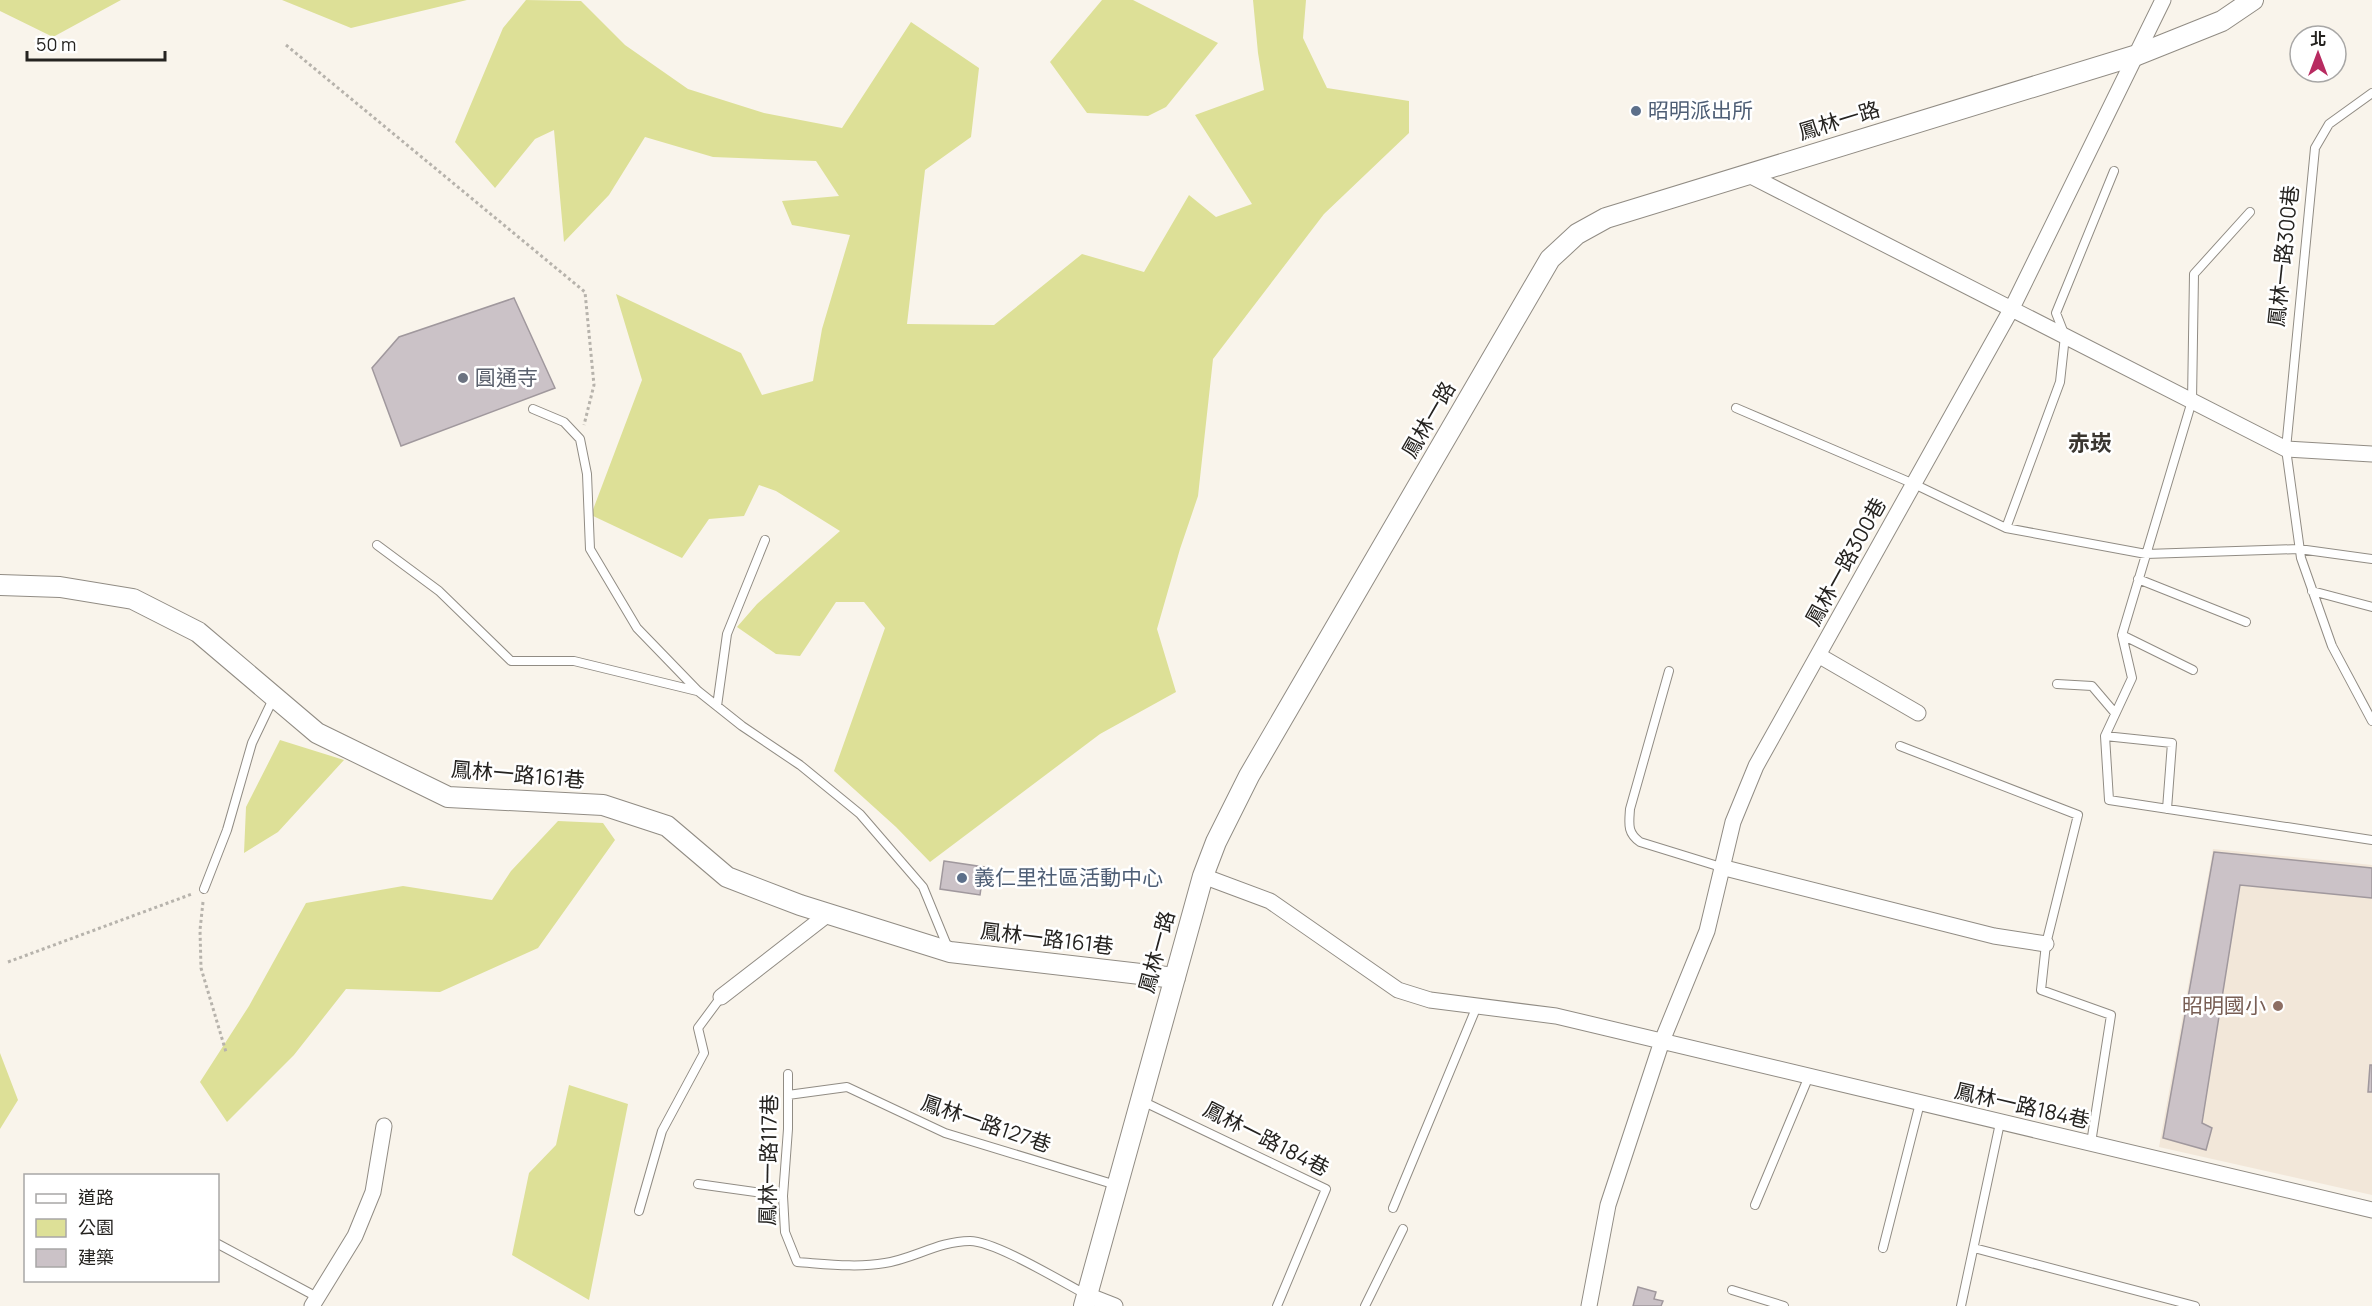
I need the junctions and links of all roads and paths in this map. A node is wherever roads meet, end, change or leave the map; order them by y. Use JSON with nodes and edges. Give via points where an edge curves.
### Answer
{"nodes":[{"id":1,"x":2163,"y":0,"type":"edge"},
{"id":2,"x":2253,"y":0,"type":"edge"},
{"id":3,"x":286,"y":45,"type":"dead end"},
{"id":4,"x":2137,"y":55,"type":"junction"},
{"id":5,"x":2372,"y":93,"type":"edge"},
{"id":6,"x":2114,"y":171,"type":"dead end"},
{"id":7,"x":1747,"y":174,"type":"junction"},
{"id":8,"x":2250,"y":212,"type":"dead end"},
{"id":9,"x":2012,"y":308,"type":"junction"},
{"id":10,"x":2065,"y":336,"type":"junction"},
{"id":11,"x":2192,"y":400,"type":"junction"},
{"id":12,"x":1736,"y":408,"type":"dead end"},
{"id":13,"x":533,"y":409,"type":"dead end"},
{"id":14,"x":580,"y":439,"type":"junction"},
{"id":15,"x":2286,"y":449,"type":"junction"},
{"id":16,"x":2372,"y":454,"type":"edge"},
{"id":17,"x":1914,"y":484,"type":"junction"},
{"id":18,"x":2006,"y":528,"type":"junction"},
{"id":19,"x":765,"y":540,"type":"dead end"},
{"id":20,"x":377,"y":545,"type":"dead end"},
{"id":21,"x":2299,"y":549,"type":"junction"},
{"id":22,"x":2146,"y":554,"type":"junction"},
{"id":23,"x":2372,"y":559,"type":"edge"},
{"id":24,"x":2138,"y":579,"type":"junction"},
{"id":25,"x":0,"y":585,"type":"edge"},
{"id":26,"x":2312,"y":591,"type":"junction"},
{"id":27,"x":2372,"y":607,"type":"edge"},
{"id":28,"x":2246,"y":622,"type":"dead end"},
{"id":29,"x":2122,"y":635,"type":"junction"},
{"id":30,"x":1818,"y":655,"type":"junction"},
{"id":31,"x":2193,"y":670,"type":"dead end"},
{"id":32,"x":1669,"y":671,"type":"dead end"},
{"id":33,"x":2057,"y":684,"type":"dead end"},
{"id":34,"x":698,"y":691,"type":"junction"},
{"id":35,"x":274,"y":697,"type":"junction"},
{"id":36,"x":717,"y":706,"type":"junction"},
{"id":37,"x":1918,"y":713,"type":"dead end"},
{"id":38,"x":2115,"y":713,"type":"junction"},
{"id":39,"x":2372,"y":721,"type":"edge"},
{"id":40,"x":2105,"y":736,"type":"junction"},
{"id":41,"x":1900,"y":746,"type":"dead end"},
{"id":42,"x":2168,"y":809,"type":"junction"},
{"id":43,"x":2372,"y":840,"type":"edge"},
{"id":44,"x":1721,"y":867,"type":"junction"},
{"id":45,"x":1203,"y":876,"type":"junction"},
{"id":46,"x":204,"y":889,"type":"junction"},
{"id":47,"x":828,"y":914,"type":"junction"},
{"id":48,"x":2046,"y":944,"type":"junction"},
{"id":49,"x":950,"y":952,"type":"junction"},
{"id":50,"x":8,"y":962,"type":"dead end"},
{"id":51,"x":1175,"y":978,"type":"junction"},
{"id":52,"x":721,"y":997,"type":"joint"},
{"id":53,"x":1477,"y":1006,"type":"junction"},
{"id":54,"x":1662,"y":1041,"type":"junction"},
{"id":55,"x":226,"y":1052,"type":"dead end"},
{"id":56,"x":788,"y":1074,"type":"dead end"},
{"id":57,"x":1809,"y":1076,"type":"junction"},
{"id":58,"x":788,"y":1095,"type":"junction"},
{"id":59,"x":1142,"y":1101,"type":"junction"},
{"id":60,"x":1920,"y":1103,"type":"junction"},
{"id":61,"x":2000,"y":1123,"type":"junction"},
{"id":62,"x":384,"y":1126,"type":"dead end"},
{"id":63,"x":2090,"y":1144,"type":"junction"},
{"id":64,"x":698,"y":1184,"type":"dead end"},
{"id":65,"x":1117,"y":1186,"type":"junction"},
{"id":66,"x":783,"y":1196,"type":"junction"},
{"id":67,"x":1755,"y":1205,"type":"dead end"},
{"id":68,"x":1393,"y":1208,"type":"dead end"},
{"id":69,"x":2372,"y":1210,"type":"edge"},
{"id":70,"x":639,"y":1211,"type":"dead end"},
{"id":71,"x":1404,"y":1229,"type":"dead end"},
{"id":72,"x":219,"y":1245,"type":"edge"},
{"id":73,"x":1883,"y":1248,"type":"dead end"},
{"id":74,"x":1974,"y":1248,"type":"junction"},
{"id":75,"x":1732,"y":1290,"type":"dead end"},
{"id":76,"x":1085,"y":1301,"type":"edge"},
{"id":77,"x":315,"y":1302,"type":"edge"},
{"id":78,"x":1115,"y":1306,"type":"edge"},
{"id":79,"x":1277,"y":1306,"type":"edge"},
{"id":80,"x":1365,"y":1306,"type":"edge"},
{"id":81,"x":1589,"y":1306,"type":"edge"},
{"id":82,"x":1784,"y":1306,"type":"edge"},
{"id":83,"x":1961,"y":1306,"type":"edge"},
{"id":84,"x":2195,"y":1306,"type":"edge"}],
"edges":[{"from":1,"to":4,"type":"street","name":"鳳林一路300巷"},
{"from":2,"to":4,"type":"street","name":"鳳林一路","via":[[2222,21]]},
{"from":3,"to":14,"type":"path","via":[[585,292],[594,385]]},
{"from":4,"to":7,"type":"street","name":"鳳林一路"},
{"from":4,"to":9,"type":"street","name":"鳳林一路300巷"},
{"from":5,"to":15,"type":"lane","name":"鳳林一路300巷","via":[[2329,124],[2315,148]]},
{"from":6,"to":10,"type":"lane","via":[[2056,313]]},
{"from":7,"to":9,"type":"street"},
{"from":7,"to":45,"type":"street","name":"鳳林一路","via":[[1606,218],[1577,234],[1550,259],[1249,776]]},
{"from":8,"to":11,"type":"lane","via":[[2194,274]]},
{"from":9,"to":10,"type":"street"},
{"from":9,"to":17,"type":"street","name":"鳳林一路300巷"},
{"from":10,"to":11,"type":"street"},
{"from":10,"to":18,"type":"lane","via":[[2060,382]]},
{"from":11,"to":15,"type":"street"},
{"from":11,"to":22,"type":"lane"},
{"from":12,"to":17,"type":"lane","name":"鳳林一路300巷"},
{"from":13,"to":14,"type":"lane","via":[[564,422]]},
{"from":14,"to":34,"type":"lane","name":"鳳林一路161巷","via":[[587,474],[590,549],[637,628]]},
{"from":15,"to":16,"type":"street"},
{"from":15,"to":21,"type":"lane","name":"鳳林一路300巷"},
{"from":17,"to":18,"type":"lane","name":"鳳林一路300巷"},
{"from":17,"to":30,"type":"street","name":"鳳林一路300巷"},
{"from":18,"to":22,"type":"lane","name":"鳳林一路300巷"},
{"from":19,"to":36,"type":"lane","via":[[727,634]]},
{"from":20,"to":34,"type":"lane","via":[[439,591],[511,661],[574,661]]},
{"from":21,"to":22,"type":"lane","name":"鳳林一路300巷"},
{"from":21,"to":23,"type":"lane","name":"鳳林一路300巷"},
{"from":21,"to":26,"type":"lane","name":"鳳林一路300巷"},
{"from":22,"to":24,"type":"lane"},
{"from":24,"to":28,"type":"lane"},
{"from":24,"to":29,"type":"lane"},
{"from":25,"to":35,"type":"street","name":"鳳林一路161巷","via":[[60,587],[133,599],[198,633]]},
{"from":26,"to":27,"type":"lane"},
{"from":26,"to":39,"type":"lane","name":"鳳林一路300巷","via":[[2332,646]]},
{"from":29,"to":31,"type":"lane"},
{"from":29,"to":38,"type":"lane","via":[[2132,678]]},
{"from":30,"to":37,"type":"street","name":"鳳林一路300巷"},
{"from":30,"to":44,"type":"street","via":[[1756,766],[1733,822]]},
{"from":32,"to":44,"type":"lane","via":[[1630,809],[1629,831],[1640,842]]},
{"from":33,"to":38,"type":"lane","via":[[2092,686]]},
{"from":34,"to":36,"type":"lane","name":"鳳林一路161巷"},
{"from":35,"to":46,"type":"lane","via":[[252,743],[227,830]]},
{"from":35,"to":47,"type":"street","name":"鳳林一路161巷","via":[[318,733],[448,797],[603,805],[667,826],[727,877]]},
{"from":36,"to":49,"type":"lane","name":"鳳林一路161巷","via":[[860,814],[923,887]]},
{"from":38,"to":40,"type":"lane"},
{"from":40,"to":42,"type":"lane","via":[[2109,800]]},
{"from":40,"to":42,"type":"lane","via":[[2172,743]]},
{"from":41,"to":48,"type":"lane","via":[[2078,815]]},
{"from":42,"to":43,"type":"lane"},
{"from":44,"to":48,"type":"street","via":[[1994,936]]},
{"from":44,"to":54,"type":"street","via":[[1707,931]]},
{"from":45,"to":51,"type":"street","name":"鳳林一路"},
{"from":45,"to":53,"type":"street","name":"鳳林一路184巷","via":[[1270,902],[1398,990],[1430,1000]]},
{"from":46,"to":50,"type":"path"},
{"from":46,"to":55,"type":"path","via":[[201,968]]},
{"from":47,"to":49,"type":"street","name":"鳳林一路161巷"},
{"from":47,"to":52,"type":"street"},
{"from":48,"to":63,"type":"lane","via":[[2041,990],[2112,1015]]},
{"from":49,"to":51,"type":"street","name":"鳳林一路161巷"},
{"from":51,"to":59,"type":"street","name":"鳳林一路"},
{"from":52,"to":70,"type":"lane","via":[[698,1028],[704,1053],[662,1131]]},
{"from":53,"to":54,"type":"street","name":"鳳林一路184巷","via":[[1556,1016]]},
{"from":53,"to":68,"type":"lane"},
{"from":54,"to":57,"type":"street","name":"鳳林一路184巷"},
{"from":54,"to":81,"type":"street","via":[[1608,1205]]},
{"from":56,"to":58,"type":"lane","name":"鳳林一路117巷"},
{"from":57,"to":60,"type":"street","name":"鳳林一路184巷"},
{"from":57,"to":67,"type":"lane"},
{"from":58,"to":65,"type":"lane","name":"鳳林一路127巷","via":[[847,1087],[945,1133]]},
{"from":58,"to":66,"type":"lane","name":"鳳林一路117巷"},
{"from":59,"to":65,"type":"street","name":"鳳林一路"},
{"from":59,"to":79,"type":"lane","name":"鳳林一路184巷","via":[[1326,1189]]},
{"from":60,"to":61,"type":"street","name":"鳳林一路184巷"},
{"from":60,"to":73,"type":"lane"},
{"from":61,"to":63,"type":"street","name":"鳳林一路184巷"},
{"from":61,"to":74,"type":"lane"},
{"from":62,"to":77,"type":"street","via":[[374,1192],[355,1236]]},
{"from":63,"to":69,"type":"street","name":"鳳林一路184巷"},
{"from":64,"to":66,"type":"lane"},
{"from":65,"to":76,"type":"street","name":"鳳林一路"},
{"from":66,"to":76,"type":"lane","name":"鳳林一路117巷","via":[[785,1232],[797,1262],[886,1263],[928,1248],[971,1241],[1002,1251]]},
{"from":71,"to":80,"type":"lane"},
{"from":72,"to":77,"type":"lane"},
{"from":74,"to":83,"type":"lane"},
{"from":74,"to":84,"type":"lane"},
{"from":75,"to":82,"type":"lane"},
{"from":76,"to":78,"type":"street"}]}
